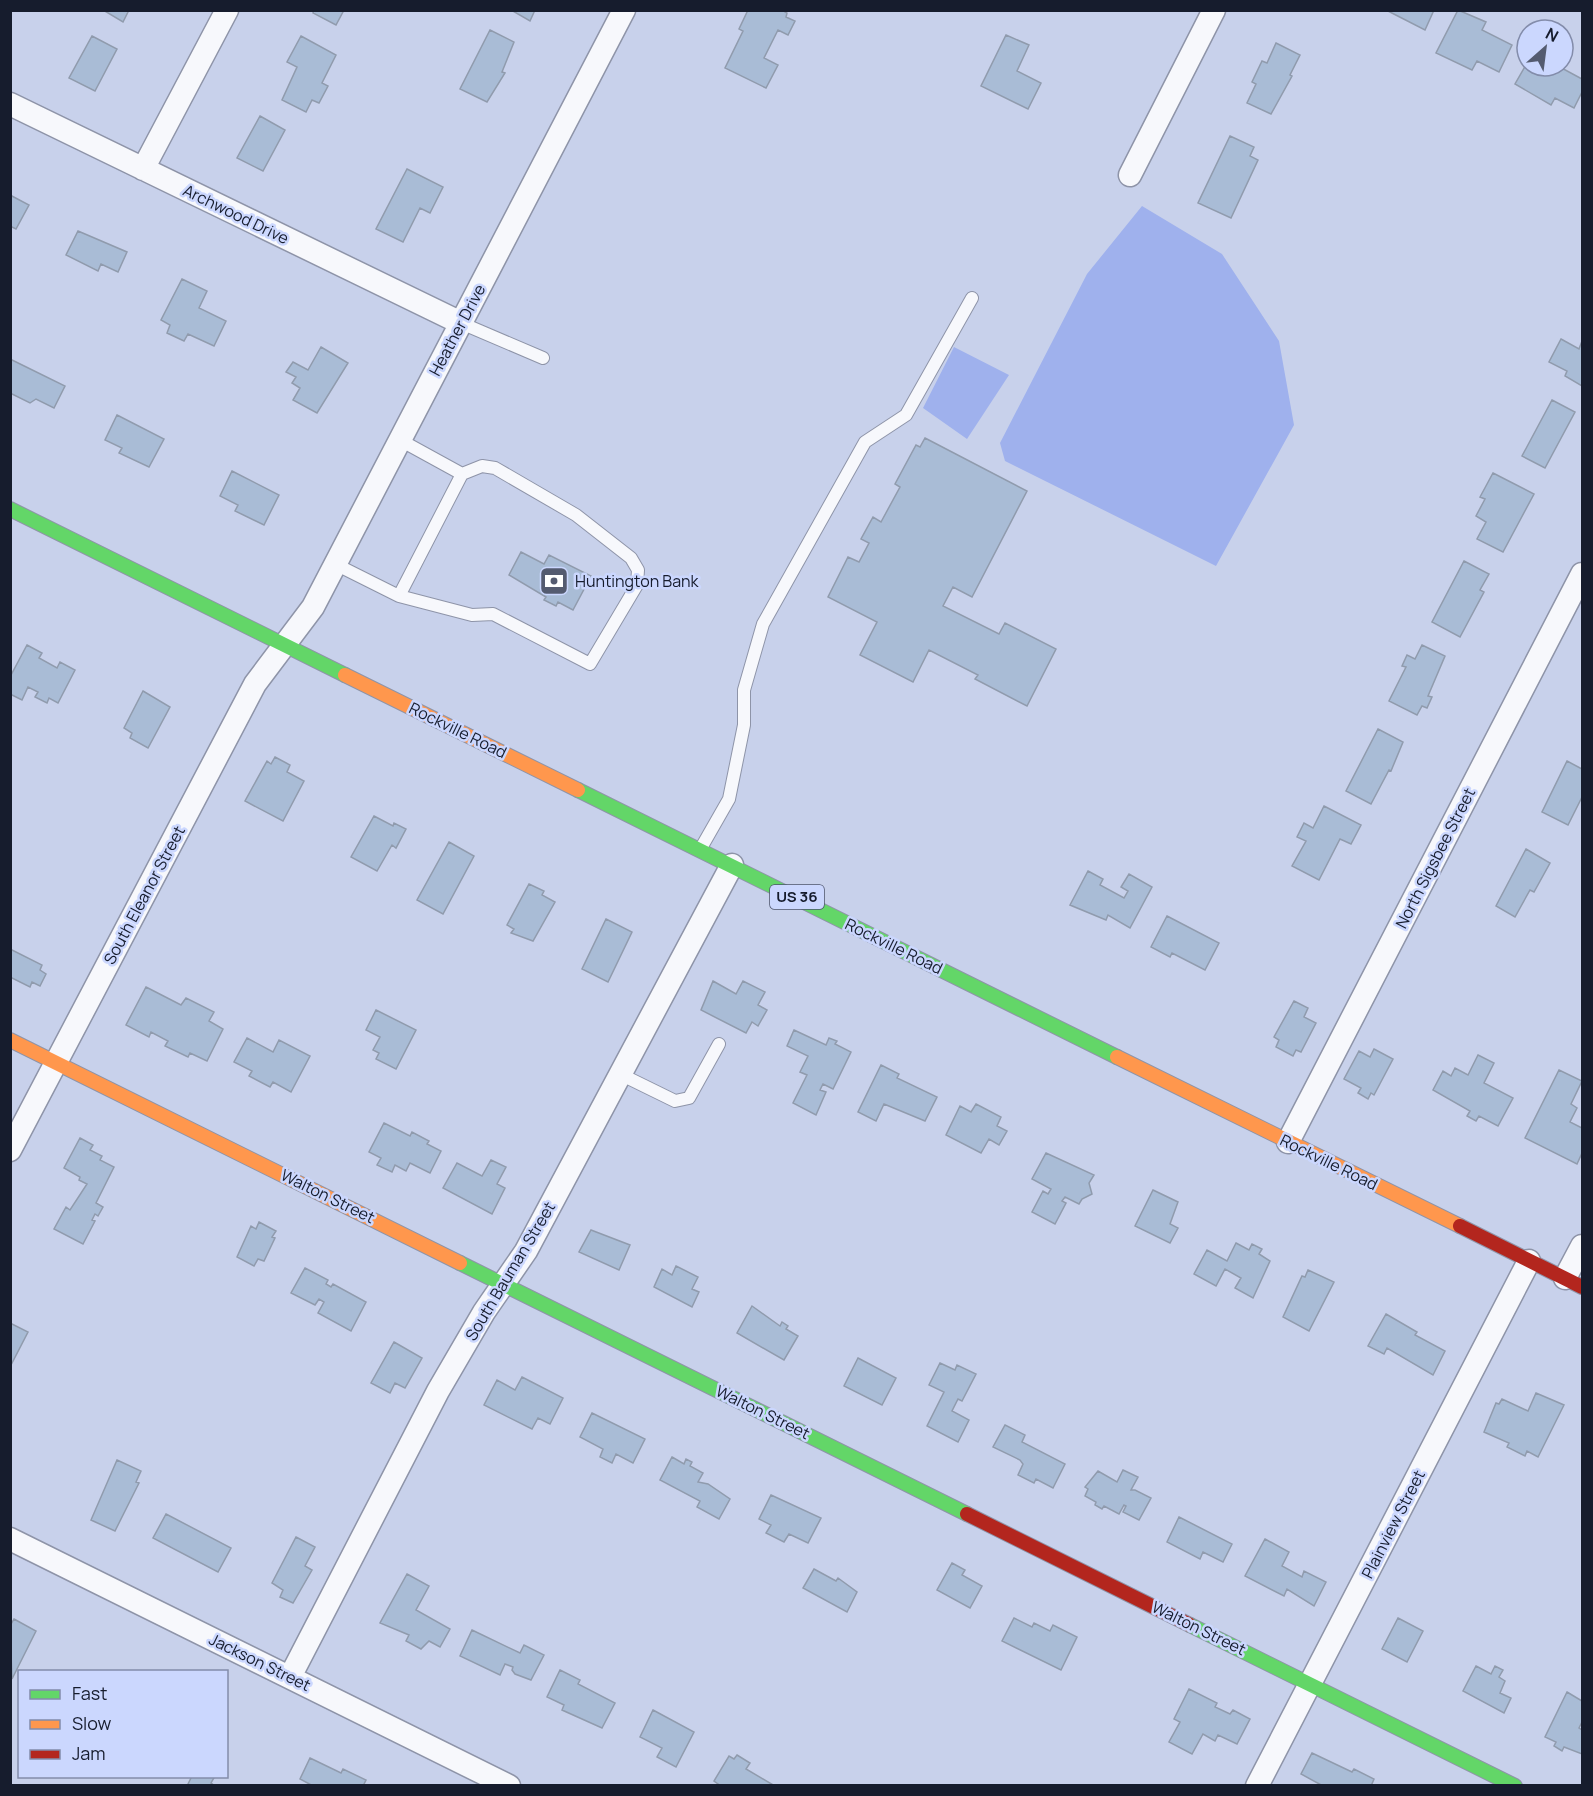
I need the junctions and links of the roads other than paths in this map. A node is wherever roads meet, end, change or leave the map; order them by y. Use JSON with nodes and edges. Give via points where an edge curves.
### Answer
{"nodes":[{"id":1,"x":227,"y":10,"type":"edge"},
{"id":2,"x":624,"y":10,"type":"edge"},
{"id":3,"x":1214,"y":10,"type":"edge"},
{"id":4,"x":10,"y":104,"type":"edge"},
{"id":5,"x":143,"y":169,"type":"junction"},
{"id":6,"x":1130,"y":175,"type":"dead end"},
{"id":7,"x":972,"y":298,"type":"dead end"},
{"id":8,"x":461,"y":323,"type":"junction"},
{"id":9,"x":543,"y":358,"type":"dead end"},
{"id":10,"x":400,"y":440,"type":"junction"},
{"id":11,"x":462,"y":474,"type":"junction"},
{"id":12,"x":10,"y":509,"type":"edge"},
{"id":13,"x":335,"y":564,"type":"junction"},
{"id":14,"x":1582,"y":574,"type":"edge"},
{"id":15,"x":399,"y":596,"type":"junction"},
{"id":16,"x":283,"y":645,"type":"junction"},
{"id":17,"x":700,"y":849,"type":"junction"},
{"id":18,"x":732,"y":865,"type":"junction"},
{"id":19,"x":10,"y":1040,"type":"edge"},
{"id":20,"x":719,"y":1044,"type":"dead end"},
{"id":21,"x":56,"y":1063,"type":"junction"},
{"id":22,"x":622,"y":1075,"type":"junction"},
{"id":23,"x":1288,"y":1142,"type":"junction"},
{"id":24,"x":10,"y":1150,"type":"edge"},
{"id":25,"x":1582,"y":1246,"type":"edge"},
{"id":26,"x":1529,"y":1261,"type":"junction"},
{"id":27,"x":504,"y":1283,"type":"junction"},
{"id":28,"x":1574,"y":1283,"type":"edge"},
{"id":29,"x":10,"y":1539,"type":"edge"},
{"id":30,"x":290,"y":1677,"type":"junction"},
{"id":31,"x":1311,"y":1684,"type":"junction"},
{"id":32,"x":509,"y":1785,"type":"edge"},
{"id":33,"x":1257,"y":1785,"type":"edge"},
{"id":34,"x":1515,"y":1785,"type":"edge"}],
"edges":[{"from":1,"to":5,"type":"street"},
{"from":2,"to":8,"type":"street","name":"Heather Drive"},
{"from":3,"to":6,"type":"street"},
{"from":4,"to":5,"type":"street","name":"Archwood Drive"},
{"from":5,"to":8,"type":"street","name":"Archwood Drive"},
{"from":7,"to":17,"type":"lane","via":[[906,415],[865,442],[763,624],[744,690],[744,725],[729,799]]},
{"from":8,"to":9,"type":"lane"},
{"from":8,"to":10,"type":"street","name":"Heather Drive"},
{"from":10,"to":11,"type":"lane"},
{"from":10,"to":13,"type":"street","name":"Heather Drive"},
{"from":11,"to":15,"type":"lane"},
{"from":11,"to":15,"type":"lane","via":[[482,466],[495,468],[576,515],[631,558],[638,570],[637,585],[590,664],[493,614],[472,615]]},
{"from":12,"to":16,"type":"main road","name":"Rockville Road","number":"US 36"},
{"from":13,"to":15,"type":"lane"},
{"from":13,"to":16,"type":"street","name":"Heather Drive","via":[[307,617]]},
{"from":14,"to":23,"type":"street","name":"North Sigsbee Street"},
{"from":16,"to":17,"type":"main road","name":"Rockville Road","number":"US 36"},
{"from":16,"to":21,"type":"street","name":"South Eleanor Street","via":[[255,684]]},
{"from":17,"to":18,"type":"main road","name":"Rockville Road","number":"US 36"},
{"from":18,"to":22,"type":"street","name":"South Bauman Street"},
{"from":18,"to":23,"type":"main road","name":"Rockville Road","number":"US 36"},
{"from":19,"to":21,"type":"main road","name":"Walton Street"},
{"from":20,"to":22,"type":"lane","via":[[689,1098],[675,1101]]},
{"from":21,"to":24,"type":"street","name":"South Eleanor Street"},
{"from":21,"to":27,"type":"main road","name":"Walton Street"},
{"from":22,"to":27,"type":"street","name":"South Bauman Street","via":[[526,1251]]},
{"from":23,"to":26,"type":"main road","name":"Rockville Road","number":"US 36"},
{"from":25,"to":28,"type":"street"},
{"from":26,"to":28,"type":"main road","name":"Rockville Road","number":"US 36"},
{"from":26,"to":31,"type":"street","name":"Plainview Street"},
{"from":27,"to":30,"type":"street","name":"South Bauman Street","via":[[438,1391]]},
{"from":27,"to":31,"type":"main road","name":"Walton Street"},
{"from":29,"to":30,"type":"street","name":"Jackson Street"},
{"from":30,"to":32,"type":"street","name":"Jackson Street"},
{"from":31,"to":33,"type":"street","name":"Plainview Street"},
{"from":31,"to":34,"type":"main road","name":"Walton Street"}]}
